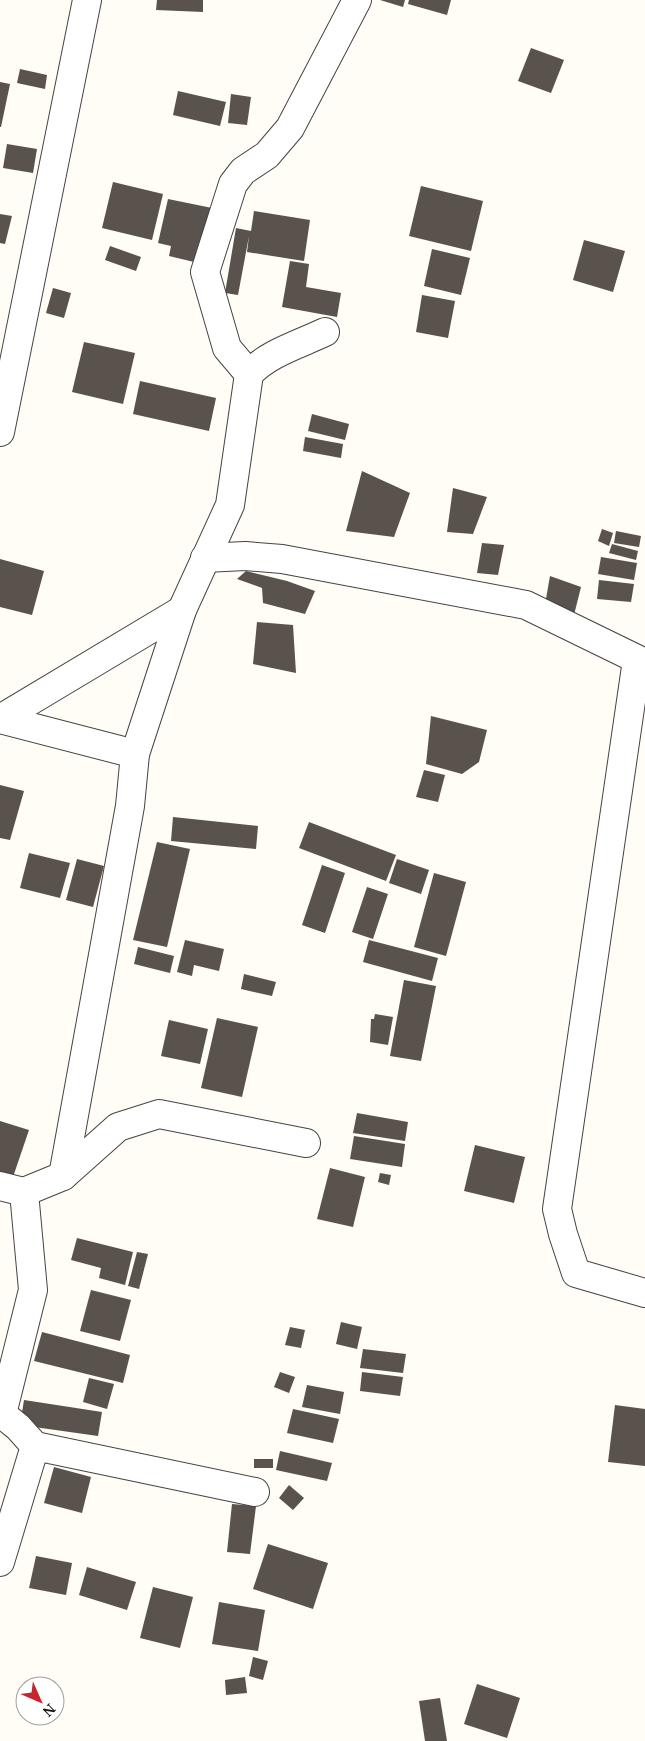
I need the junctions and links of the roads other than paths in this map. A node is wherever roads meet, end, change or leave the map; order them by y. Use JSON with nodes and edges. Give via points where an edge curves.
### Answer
{"nodes":[{"id":1,"x":87,"y":0,"type":"edge"},
{"id":2,"x":357,"y":0,"type":"edge"},
{"id":3,"x":325,"y":332,"type":"dead end"},
{"id":4,"x":249,"y":374,"type":"junction"},
{"id":5,"x":0,"y":432,"type":"edge"},
{"id":6,"x":205,"y":558,"type":"junction"},
{"id":7,"x":182,"y":610,"type":"junction"},
{"id":8,"x":641,"y":662,"type":"edge"},
{"id":9,"x":0,"y":719,"type":"edge"},
{"id":10,"x":136,"y":754,"type":"junction"},
{"id":11,"x":306,"y":1143,"type":"dead end"},
{"id":12,"x":63,"y":1176,"type":"junction"},
{"id":13,"x":12,"y":1189,"type":"edge"},
{"id":14,"x":645,"y":1293,"type":"edge"},
{"id":15,"x":35,"y":1446,"type":"junction"},
{"id":16,"x":256,"y":1492,"type":"dead end"},
{"id":17,"x":0,"y":1562,"type":"edge"}],
"edges":[{"from":1,"to":5,"type":"street"},
{"from":2,"to":4,"type":"street","via":[[290,128],[267,155],[243,171],[233,184],[205,272],[227,348]]},
{"from":3,"to":4,"type":"street","via":[[268,358]]},
{"from":4,"to":6,"type":"street","via":[[230,504]]},
{"from":6,"to":7,"type":"street"},
{"from":6,"to":8,"type":"street","via":[[245,556],[282,559],[526,605]]},
{"from":7,"to":9,"type":"street"},
{"from":7,"to":10,"type":"street"},
{"from":8,"to":14,"type":"street","via":[[557,1209],[576,1273]]},
{"from":9,"to":10,"type":"street"},
{"from":10,"to":12,"type":"street","via":[[130,806]]},
{"from":11,"to":12,"type":"street","via":[[159,1114],[118,1127]]},
{"from":12,"to":13,"type":"street"},
{"from":13,"to":15,"type":"street","via":[[33,1290],[2,1414]]},
{"from":15,"to":16,"type":"street"},
{"from":15,"to":17,"type":"street"}]}
